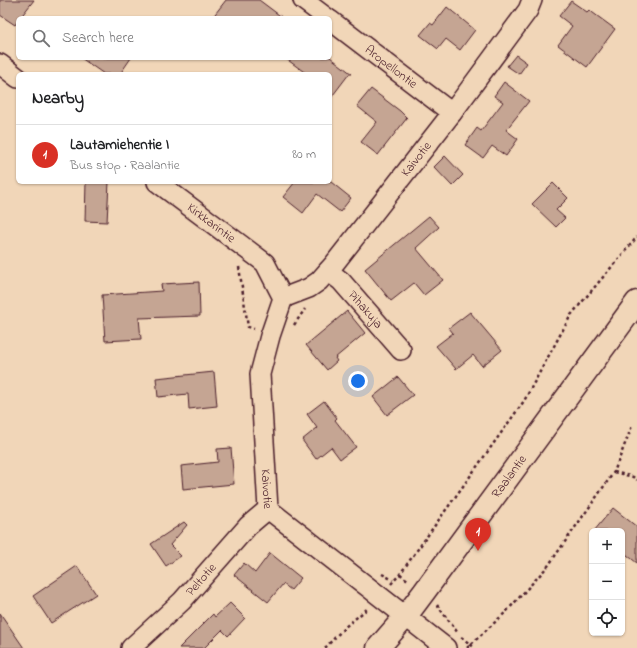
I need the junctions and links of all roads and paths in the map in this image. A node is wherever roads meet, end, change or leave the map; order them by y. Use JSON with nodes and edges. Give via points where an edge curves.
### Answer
{"nodes":[{"id":1,"x":303,"y":0,"type":"edge"},
{"id":2,"x":532,"y":0,"type":"edge"},
{"id":3,"x":324,"y":16,"type":"edge"},
{"id":4,"x":332,"y":22,"type":"edge"},
{"id":5,"x":0,"y":64,"type":"edge"},
{"id":6,"x":16,"y":76,"type":"edge"},
{"id":7,"x":452,"y":113,"type":"junction"},
{"id":8,"x":160,"y":184,"type":"edge"},
{"id":9,"x":637,"y":237,"type":"edge"},
{"id":10,"x":239,"y":265,"type":"dead end"},
{"id":11,"x":328,"y":271,"type":"junction"},
{"id":12,"x":283,"y":298,"type":"junction"},
{"id":13,"x":637,"y":302,"type":"edge"},
{"id":14,"x":309,"y":304,"type":"dead end"},
{"id":15,"x":270,"y":336,"type":"junction"},
{"id":16,"x":401,"y":350,"type":"dead end"},
{"id":17,"x":632,"y":426,"type":"dead end"},
{"id":18,"x":614,"y":472,"type":"junction"},
{"id":19,"x":637,"y":480,"type":"edge"},
{"id":20,"x":268,"y":509,"type":"junction"},
{"id":21,"x":381,"y":573,"type":"dead end"},
{"id":22,"x":400,"y":574,"type":"junction"},
{"id":23,"x":393,"y":580,"type":"junction"},
{"id":24,"x":424,"y":592,"type":"junction"},
{"id":25,"x":380,"y":596,"type":"junction"},
{"id":26,"x":406,"y":616,"type":"junction"},
{"id":27,"x":470,"y":644,"type":"junction"},
{"id":28,"x":131,"y":648,"type":"edge"},
{"id":29,"x":325,"y":648,"type":"edge"},
{"id":30,"x":378,"y":648,"type":"edge"},
{"id":31,"x":446,"y":648,"type":"edge"},
{"id":32,"x":467,"y":648,"type":"edge"},
{"id":33,"x":475,"y":648,"type":"edge"}],
"edges":[{"from":1,"to":3,"type":"street"},
{"from":2,"to":7,"type":"street","name":"Kaivotie","via":[[528,10]]},
{"from":4,"to":7,"type":"street","name":"Aropellontie"},
{"from":5,"to":6,"type":"street"},
{"from":7,"to":11,"type":"street","name":"Kaivotie"},
{"from":8,"to":12,"type":"street","name":"Kirkkarintie","via":[[266,264]]},
{"from":9,"to":22,"type":"path","via":[[571,315],[524,401]]},
{"from":10,"to":15,"type":"path","via":[[248,327]]},
{"from":11,"to":12,"type":"street","name":"Kaivotie","via":[[309,288]]},
{"from":11,"to":16,"type":"street","name":"Pihakuja","via":[[341,281]]},
{"from":12,"to":15,"type":"street","name":"Kaivotie"},
{"from":13,"to":24,"type":"street","name":"Raalantie"},
{"from":14,"to":15,"type":"path","via":[[283,341]]},
{"from":15,"to":20,"type":"street","name":"Kaivotie","via":[[260,374]]},
{"from":17,"to":18,"type":"path"},
{"from":18,"to":19,"type":"path"},
{"from":18,"to":27,"type":"path","via":[[548,566],[506,612]]},
{"from":20,"to":25,"type":"street","name":"Kaivotie"},
{"from":20,"to":28,"type":"street","name":"Peltotie","via":[[248,526],[182,601]]},
{"from":21,"to":23,"type":"path"},
{"from":22,"to":23,"type":"path"},
{"from":22,"to":24,"type":"path"},
{"from":23,"to":25,"type":"path"},
{"from":24,"to":26,"type":"street","name":"Raalantie"},
{"from":24,"to":27,"type":"path","via":[[439,607],[461,637]]},
{"from":25,"to":26,"type":"street","name":"Kaivotie"},
{"from":25,"to":29,"type":"path","via":[[344,627]]},
{"from":26,"to":30,"type":"street","name":"Raalantie"},
{"from":26,"to":31,"type":"street","name":"Kaivotie"},
{"from":27,"to":32,"type":"path"},
{"from":27,"to":33,"type":"path"}]}
